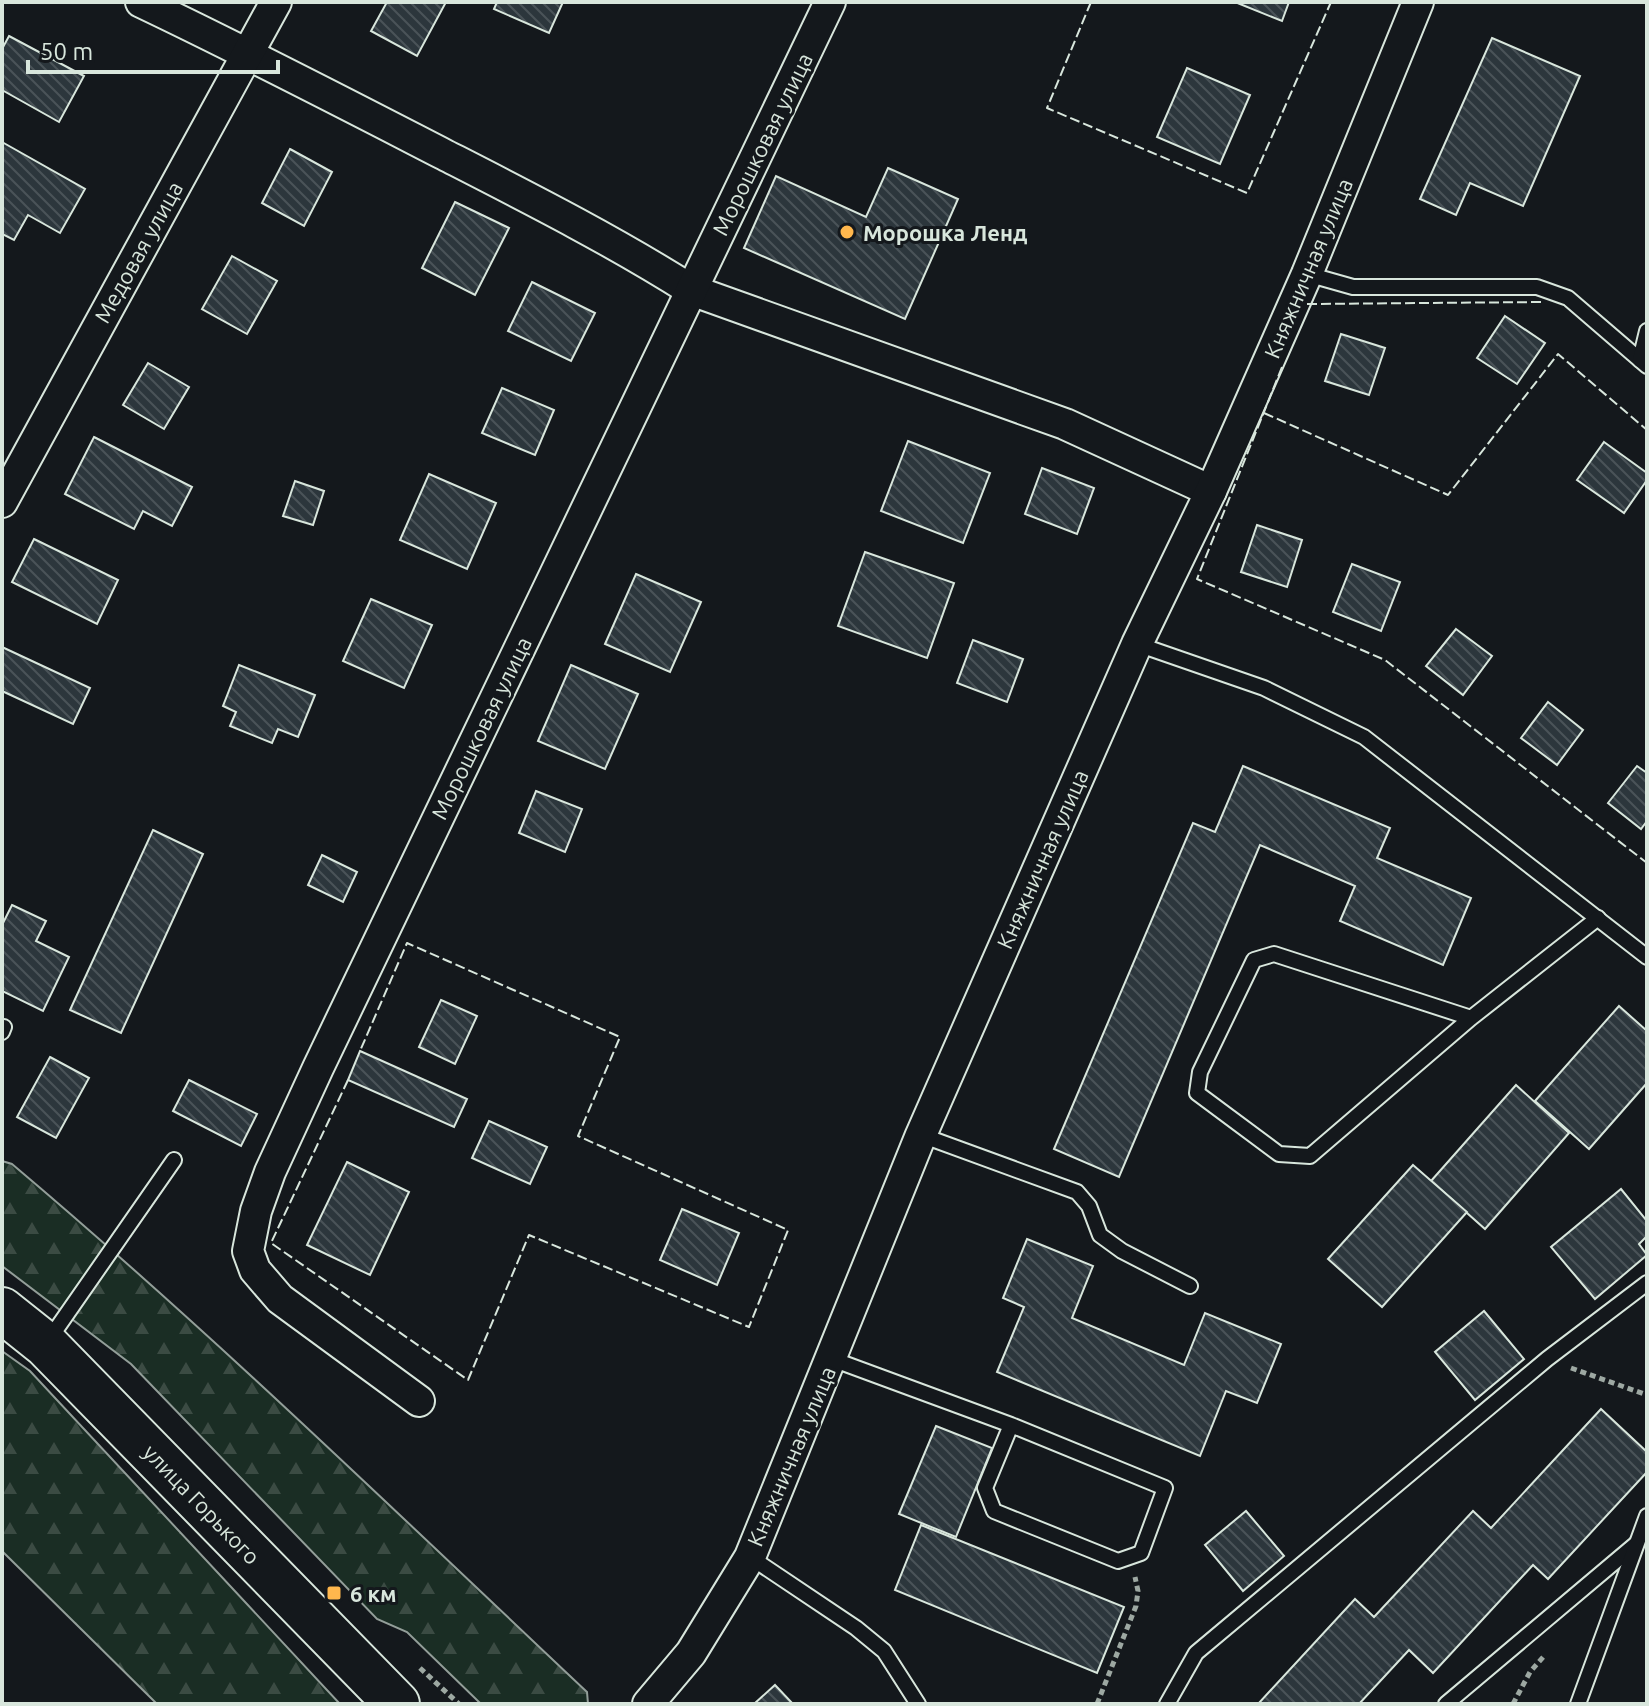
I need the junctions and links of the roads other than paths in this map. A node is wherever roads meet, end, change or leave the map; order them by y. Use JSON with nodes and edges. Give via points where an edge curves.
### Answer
{"nodes":[{"id":1,"x":141,"y":2,"type":"edge"},
{"id":2,"x":276,"y":2,"type":"edge"},
{"id":3,"x":830,"y":2,"type":"edge"},
{"id":4,"x":1418,"y":2,"type":"edge"},
{"id":5,"x":247,"y":52,"type":"junction"},
{"id":6,"x":1307,"y":274,"type":"junction"},
{"id":7,"x":691,"y":290,"type":"junction"},
{"id":8,"x":1647,"y":331,"type":"edge"},
{"id":9,"x":1644,"y":363,"type":"edge"},
{"id":10,"x":1211,"y":491,"type":"junction"},
{"id":11,"x":2,"y":502,"type":"edge"},
{"id":12,"x":1137,"y":644,"type":"junction"},
{"id":13,"x":1598,"y":918,"type":"junction"},
{"id":14,"x":1647,"y":957,"type":"edge"},
{"id":15,"x":1471,"y":1018,"type":"junction"},
{"id":16,"x":921,"y":1135,"type":"junction"},
{"id":17,"x":174,"y":1160,"type":"dead end"},
{"id":18,"x":1647,"y":1283,"type":"edge"},
{"id":19,"x":1190,"y":1286,"type":"dead end"},
{"id":20,"x":2,"y":1310,"type":"edge"},
{"id":21,"x":46,"y":1345,"type":"junction"},
{"id":22,"x":832,"y":1359,"type":"junction"},
{"id":23,"x":419,"y":1401,"type":"dead end"},
{"id":24,"x":1011,"y":1425,"type":"junction"},
{"id":25,"x":1647,"y":1516,"type":"edge"},
{"id":26,"x":1636,"y":1544,"type":"junction"},
{"id":27,"x":750,"y":1557,"type":"junction"},
{"id":28,"x":397,"y":1704,"type":"edge"},
{"id":29,"x":648,"y":1704,"type":"edge"},
{"id":30,"x":918,"y":1704,"type":"edge"},
{"id":31,"x":1167,"y":1704,"type":"edge"},
{"id":32,"x":1446,"y":1704,"type":"edge"},
{"id":33,"x":1578,"y":1704,"type":"edge"}],
"edges":[{"from":1,"to":5,"type":"street"},
{"from":2,"to":5,"type":"street","name":"Медовая улица"},
{"from":3,"to":7,"type":"street","name":"Морошковая улица"},
{"from":4,"to":6,"type":"street","name":"Княжничная улица"},
{"from":5,"to":7,"type":"street","via":[[577,223]]},
{"from":5,"to":11,"type":"street","name":"Медовая улица"},
{"from":6,"to":9,"type":"lane","via":[[1353,287],[1537,287],[1568,298]]},
{"from":6,"to":10,"type":"street","name":"Княжничная улица"},
{"from":7,"to":10,"type":"street","via":[[1065,424]]},
{"from":7,"to":23,"type":"street","name":"Морошковая улица","via":[[318,1068],[256,1211],[248,1251],[263,1280],[280,1299]]},
{"from":8,"to":9,"type":"lane"},
{"from":10,"to":12,"type":"street","name":"Княжничная улица"},
{"from":12,"to":13,"type":"lane","via":[[1264,688],[1364,737]]},
{"from":12,"to":16,"type":"street","name":"Княжничная улица"},
{"from":13,"to":14,"type":"lane"},
{"from":13,"to":15,"type":"lane"},
{"from":15,"to":15,"type":"lane","via":[[1310,1156],[1279,1154],[1197,1093],[1200,1072],[1254,960],[1274,954]]},
{"from":16,"to":19,"type":"lane","via":[[1077,1192],[1100,1235]]},
{"from":16,"to":22,"type":"street","name":"Княжничная улица"},
{"from":17,"to":21,"type":"lane"},
{"from":18,"to":31,"type":"lane","via":[[1547,1359],[1196,1653]]},
{"from":20,"to":21,"type":"main road","name":"улица Горького"},
{"from":21,"to":28,"type":"main road","name":"улица Горького"},
{"from":22,"to":24,"type":"lane"},
{"from":22,"to":27,"type":"street","name":"Княжничная улица"},
{"from":24,"to":24,"type":"lane","via":[[1165,1488],[1141,1553],[1118,1561],[994,1511],[985,1488]]},
{"from":25,"to":26,"type":"lane"},
{"from":26,"to":32,"type":"lane"},
{"from":26,"to":33,"type":"lane"},
{"from":27,"to":29,"type":"street","name":"Княжничная улица","via":[[691,1653]]},
{"from":27,"to":30,"type":"lane","via":[[884,1651]]}]}
